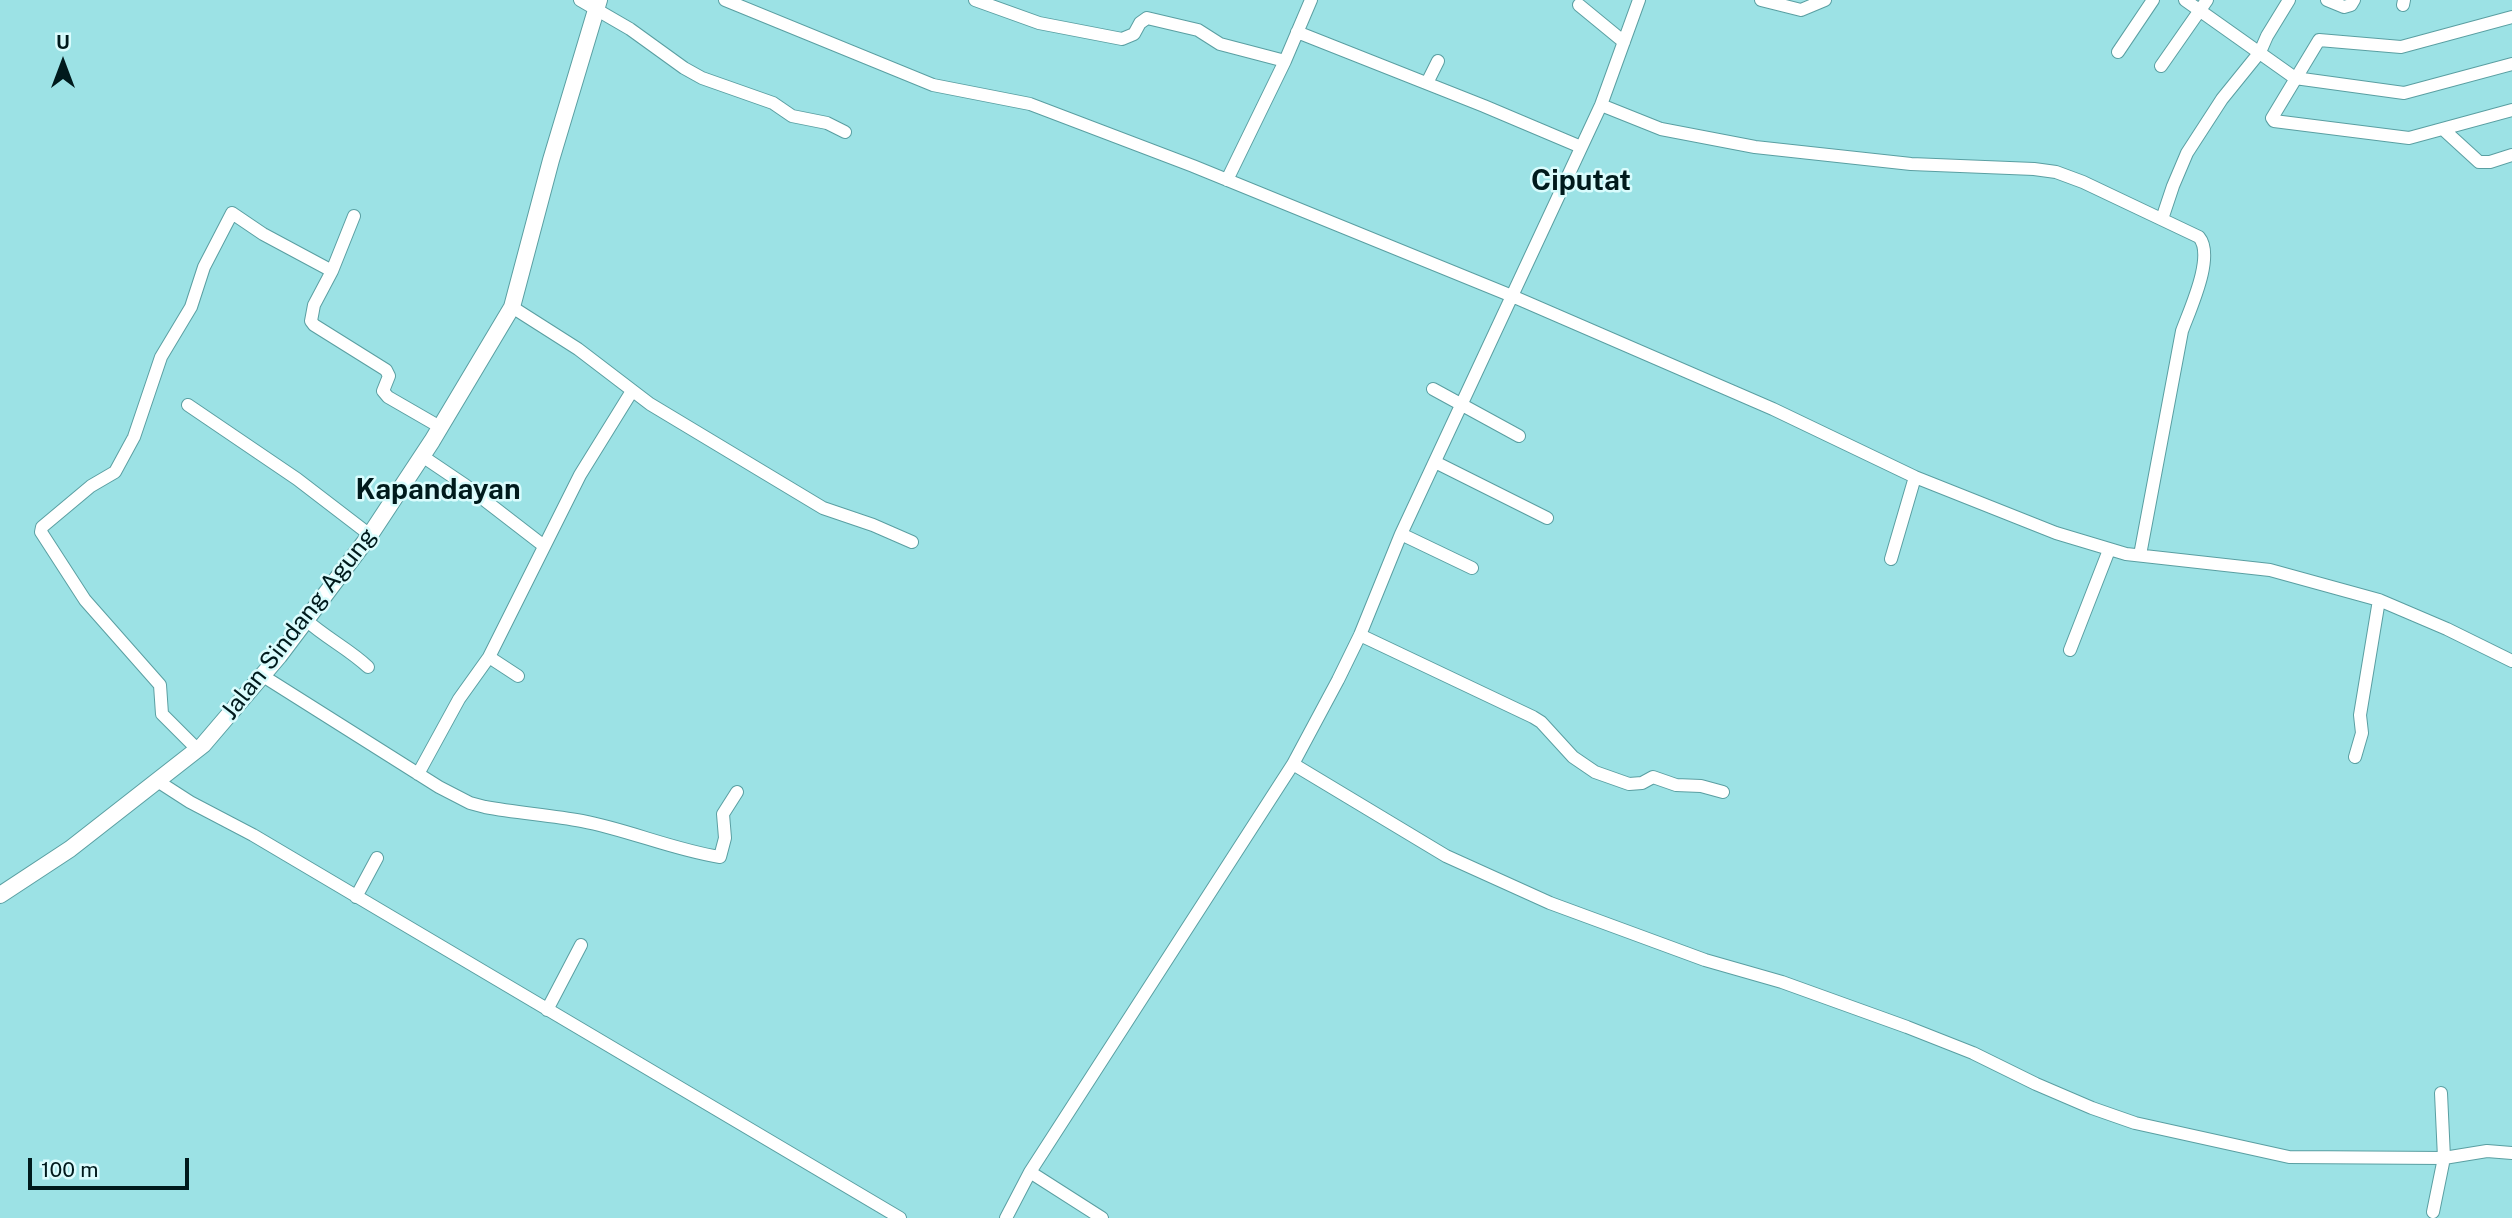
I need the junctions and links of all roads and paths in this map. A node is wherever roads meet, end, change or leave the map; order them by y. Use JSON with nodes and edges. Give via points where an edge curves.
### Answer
{"nodes":[{"id":1,"x":580,"y":0,"type":"edge"},
{"id":2,"x":725,"y":0,"type":"edge"},
{"id":3,"x":975,"y":0,"type":"edge"},
{"id":4,"x":1311,"y":0,"type":"edge"},
{"id":5,"x":1639,"y":0,"type":"edge"},
{"id":6,"x":1761,"y":0,"type":"edge"},
{"id":7,"x":1825,"y":0,"type":"edge"},
{"id":8,"x":2154,"y":0,"type":"edge"},
{"id":9,"x":2185,"y":0,"type":"edge"},
{"id":10,"x":2289,"y":0,"type":"edge"},
{"id":11,"x":2327,"y":0,"type":"edge"},
{"id":12,"x":2354,"y":0,"type":"edge"},
{"id":13,"x":598,"y":4,"type":"edge"},
{"id":14,"x":1579,"y":5,"type":"dead end"},
{"id":15,"x":2204,"y":5,"type":"edge"},
{"id":16,"x":2512,"y":18,"type":"edge"},
{"id":17,"x":1297,"y":32,"type":"junction"},
{"id":18,"x":1624,"y":42,"type":"junction"},
{"id":19,"x":2118,"y":52,"type":"dead end"},
{"id":20,"x":2260,"y":52,"type":"junction"},
{"id":21,"x":1285,"y":61,"type":"junction"},
{"id":22,"x":1438,"y":61,"type":"dead end"},
{"id":23,"x":2512,"y":64,"type":"edge"},
{"id":24,"x":2161,"y":66,"type":"dead end"},
{"id":25,"x":2295,"y":78,"type":"junction"},
{"id":26,"x":1427,"y":83,"type":"junction"},
{"id":27,"x":1601,"y":105,"type":"junction"},
{"id":28,"x":2512,"y":110,"type":"edge"},
{"id":29,"x":2444,"y":130,"type":"junction"},
{"id":30,"x":845,"y":132,"type":"dead end"},
{"id":31,"x":1581,"y":147,"type":"junction"},
{"id":32,"x":2512,"y":155,"type":"edge"},
{"id":33,"x":1227,"y":180,"type":"junction"},
{"id":34,"x":354,"y":216,"type":"dead end"},
{"id":35,"x":2162,"y":219,"type":"junction"},
{"id":36,"x":332,"y":271,"type":"junction"},
{"id":37,"x":1512,"y":296,"type":"junction"},
{"id":38,"x":512,"y":307,"type":"junction"},
{"id":39,"x":1433,"y":389,"type":"dead end"},
{"id":40,"x":632,"y":391,"type":"junction"},
{"id":41,"x":188,"y":405,"type":"dead end"},
{"id":42,"x":1461,"y":405,"type":"junction"},
{"id":43,"x":440,"y":427,"type":"junction"},
{"id":44,"x":1519,"y":436,"type":"dead end"},
{"id":45,"x":422,"y":456,"type":"junction"},
{"id":46,"x":1435,"y":462,"type":"junction"},
{"id":47,"x":1915,"y":477,"type":"junction"},
{"id":48,"x":1547,"y":518,"type":"dead end"},
{"id":49,"x":1401,"y":534,"type":"junction"},
{"id":50,"x":370,"y":535,"type":"junction"},
{"id":51,"x":912,"y":542,"type":"dead end"},
{"id":52,"x":544,"y":546,"type":"junction"},
{"id":53,"x":2109,"y":550,"type":"junction"},
{"id":54,"x":2140,"y":555,"type":"junction"},
{"id":55,"x":1891,"y":559,"type":"dead end"},
{"id":56,"x":1472,"y":568,"type":"dead end"},
{"id":57,"x":2379,"y":600,"type":"junction"},
{"id":58,"x":306,"y":620,"type":"junction"},
{"id":59,"x":1360,"y":635,"type":"junction"},
{"id":60,"x":2070,"y":650,"type":"dead end"},
{"id":61,"x":489,"y":657,"type":"junction"},
{"id":62,"x":2512,"y":661,"type":"edge"},
{"id":63,"x":368,"y":667,"type":"dead end"},
{"id":64,"x":263,"y":676,"type":"junction"},
{"id":65,"x":518,"y":676,"type":"dead end"},
{"id":66,"x":198,"y":750,"type":"junction"},
{"id":67,"x":2356,"y":757,"type":"dead end"},
{"id":68,"x":1293,"y":764,"type":"junction"},
{"id":69,"x":418,"y":774,"type":"junction"},
{"id":70,"x":159,"y":782,"type":"junction"},
{"id":71,"x":737,"y":792,"type":"dead end"},
{"id":72,"x":1723,"y":792,"type":"dead end"},
{"id":73,"x":377,"y":858,"type":"dead end"},
{"id":74,"x":0,"y":895,"type":"edge"},
{"id":75,"x":356,"y":897,"type":"junction"},
{"id":76,"x":581,"y":945,"type":"dead end"},
{"id":77,"x":547,"y":1010,"type":"junction"},
{"id":78,"x":2441,"y":1093,"type":"dead end"},
{"id":79,"x":2512,"y":1153,"type":"edge"},
{"id":80,"x":2444,"y":1158,"type":"junction"},
{"id":81,"x":1030,"y":1172,"type":"junction"},
{"id":82,"x":2433,"y":1212,"type":"dead end"},
{"id":83,"x":900,"y":1218,"type":"edge"},
{"id":84,"x":1006,"y":1218,"type":"edge"},
{"id":85,"x":1102,"y":1218,"type":"edge"}],
"edges":[{"from":1,"to":13,"type":"street"},
{"from":2,"to":33,"type":"street","via":[[933,85],[1030,104]]},
{"from":3,"to":21,"type":"street","via":[[1038,23],[1122,39],[1135,34],[1147,18],[1198,30],[1220,44]]},
{"from":4,"to":17,"type":"street"},
{"from":5,"to":18,"type":"street"},
{"from":6,"to":7,"type":"street","via":[[1801,10]]},
{"from":8,"to":19,"type":"street"},
{"from":9,"to":15,"type":"street"},
{"from":10,"to":20,"type":"street"},
{"from":11,"to":12,"type":"street","via":[[2344,7]]},
{"from":13,"to":30,"type":"street","via":[[702,78],[773,103],[792,116]]},
{"from":13,"to":38,"type":"main road","name":"Jalan Sindang Agung"},
{"from":14,"to":18,"type":"street"},
{"from":15,"to":20,"type":"street"},
{"from":15,"to":24,"type":"street"},
{"from":16,"to":25,"type":"street","via":[[2401,47],[2321,39]]},
{"from":17,"to":21,"type":"street"},
{"from":17,"to":26,"type":"street"},
{"from":18,"to":27,"type":"street"},
{"from":20,"to":25,"type":"street"},
{"from":20,"to":35,"type":"street","via":[[2222,99],[2188,153]]},
{"from":21,"to":33,"type":"street"},
{"from":22,"to":26,"type":"street"},
{"from":23,"to":25,"type":"street","via":[[2404,93]]},
{"from":25,"to":29,"type":"street","via":[[2273,115],[2274,121],[2409,138]]},
{"from":26,"to":31,"type":"street"},
{"from":27,"to":31,"type":"street"},
{"from":27,"to":35,"type":"street","via":[[1661,129],[1755,147],[1911,164],[2056,172]]},
{"from":28,"to":29,"type":"street"},
{"from":29,"to":32,"type":"street","via":[[2479,162]]},
{"from":31,"to":37,"type":"street"},
{"from":33,"to":37,"type":"street"},
{"from":34,"to":36,"type":"street"},
{"from":35,"to":54,"type":"street","via":[[2199,237],[2206,253],[2195,302],[2182,331]]},
{"from":36,"to":43,"type":"street","via":[[311,321],[386,370],[389,376],[383,391],[388,397]]},
{"from":36,"to":66,"type":"street","via":[[232,213],[204,267],[191,307],[161,357],[134,437],[116,472],[91,486],[42,527],[43,538],[85,600],[160,685],[162,714]]},
{"from":37,"to":42,"type":"street"},
{"from":37,"to":47,"type":"street","via":[[1773,409]]},
{"from":38,"to":40,"type":"street"},
{"from":38,"to":43,"type":"main road","name":"Jalan Sindang Agung"},
{"from":39,"to":42,"type":"street"},
{"from":40,"to":51,"type":"street","via":[[823,508]]},
{"from":40,"to":52,"type":"street","via":[[580,475]]},
{"from":41,"to":50,"type":"street"},
{"from":42,"to":44,"type":"street"},
{"from":42,"to":46,"type":"street"},
{"from":43,"to":45,"type":"main road","name":"Jalan Sindang Agung"},
{"from":45,"to":50,"type":"main road","name":"Jalan Sindang Agung"},
{"from":45,"to":52,"type":"street"},
{"from":46,"to":48,"type":"street"},
{"from":46,"to":49,"type":"street"},
{"from":47,"to":53,"type":"street"},
{"from":47,"to":55,"type":"street"},
{"from":49,"to":56,"type":"street"},
{"from":49,"to":59,"type":"street"},
{"from":50,"to":58,"type":"main road","name":"Jalan Sindang Agung"},
{"from":52,"to":61,"type":"street"},
{"from":53,"to":54,"type":"street"},
{"from":53,"to":60,"type":"street"},
{"from":54,"to":57,"type":"street","via":[[2270,570]]},
{"from":57,"to":62,"type":"street"},
{"from":57,"to":67,"type":"street"},
{"from":58,"to":63,"type":"street"},
{"from":58,"to":64,"type":"main road","name":"Jalan Sindang Agung"},
{"from":59,"to":68,"type":"street"},
{"from":59,"to":72,"type":"street","via":[[1533,717],[1580,762],[1612,779],[1636,783],[1653,777]]},
{"from":61,"to":65,"type":"street"},
{"from":61,"to":69,"type":"street","via":[[459,699]]},
{"from":64,"to":66,"type":"main road","name":"Jalan Sindang Agung"},
{"from":64,"to":69,"type":"street"},
{"from":66,"to":70,"type":"main road","name":"Jalan Sindang Agung"},
{"from":68,"to":80,"type":"street","via":[[1446,856],[1550,904],[1907,1027],[2135,1123],[2289,1157]]},
{"from":68,"to":81,"type":"street"},
{"from":69,"to":71,"type":"street","via":[[470,803],[581,821],[720,857],[723,814]]},
{"from":70,"to":74,"type":"main road","name":"Jalan Sindang Agung"},
{"from":70,"to":75,"type":"street"},
{"from":73,"to":75,"type":"street"},
{"from":75,"to":77,"type":"street"},
{"from":76,"to":77,"type":"street"},
{"from":77,"to":83,"type":"street"},
{"from":78,"to":80,"type":"street"},
{"from":79,"to":80,"type":"street","via":[[2487,1151]]},
{"from":80,"to":82,"type":"street"},
{"from":81,"to":84,"type":"street"},
{"from":81,"to":85,"type":"street"}]}
